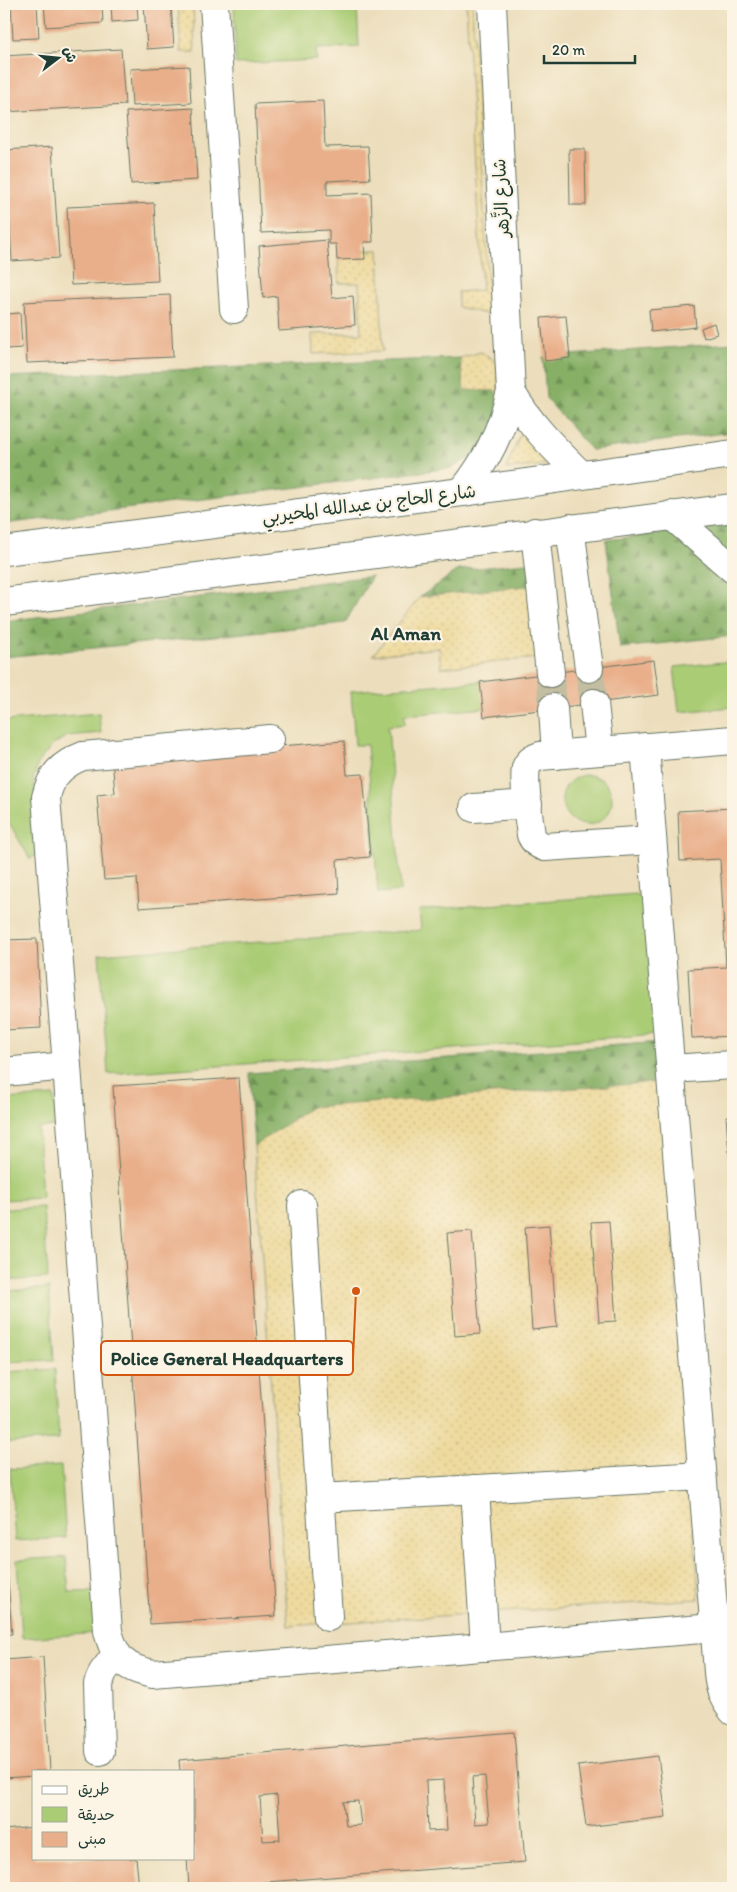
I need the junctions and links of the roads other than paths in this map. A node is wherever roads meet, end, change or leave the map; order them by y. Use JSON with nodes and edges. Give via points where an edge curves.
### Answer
{"nodes":[{"id":1,"x":214,"y":4,"type":"edge"},
{"id":2,"x":492,"y":4,"type":"edge"},
{"id":3,"x":234,"y":309,"type":"dead end"},
{"id":4,"x":511,"y":392,"type":"junction"},
{"id":5,"x":733,"y":454,"type":"edge"},
{"id":6,"x":581,"y":475,"type":"junction"},
{"id":7,"x":462,"y":492,"type":"junction"},
{"id":8,"x":733,"y":508,"type":"edge"},
{"id":9,"x":671,"y":515,"type":"junction"},
{"id":10,"x":570,"y":528,"type":"junction"},
{"id":11,"x":535,"y":532,"type":"junction"},
{"id":12,"x":4,"y":550,"type":"edge"},
{"id":13,"x":733,"y":569,"type":"edge"},
{"id":14,"x":4,"y":602,"type":"edge"},
{"id":15,"x":583,"y":623,"type":"junction"},
{"id":16,"x":546,"y":627,"type":"junction"},
{"id":17,"x":589,"y":668,"type":"tunnel mouth"},
{"id":18,"x":550,"y":673,"type":"tunnel mouth"},
{"id":19,"x":594,"y":703,"type":"tunnel mouth"},
{"id":20,"x":553,"y":708,"type":"tunnel mouth"},
{"id":21,"x":270,"y":739,"type":"dead end"},
{"id":22,"x":733,"y":740,"type":"edge"},
{"id":23,"x":645,"y":747,"type":"junction"},
{"id":24,"x":599,"y":751,"type":"junction"},
{"id":25,"x":556,"y":755,"type":"junction"},
{"id":26,"x":528,"y":804,"type":"junction"},
{"id":27,"x":474,"y":808,"type":"dead end"},
{"id":28,"x":651,"y":840,"type":"junction"},
{"id":29,"x":733,"y":1065,"type":"edge"},
{"id":30,"x":68,"y":1066,"type":"junction"},
{"id":31,"x":671,"y":1069,"type":"junction"},
{"id":32,"x":4,"y":1072,"type":"edge"},
{"id":33,"x":302,"y":1205,"type":"dead end"},
{"id":34,"x":702,"y":1476,"type":"junction"},
{"id":35,"x":475,"y":1489,"type":"junction"},
{"id":36,"x":321,"y":1498,"type":"junction"},
{"id":37,"x":328,"y":1617,"type":"dead end"},
{"id":38,"x":714,"y":1628,"type":"junction"},
{"id":39,"x":485,"y":1646,"type":"junction"},
{"id":40,"x":116,"y":1655,"type":"junction"},
{"id":41,"x":733,"y":1711,"type":"edge"},
{"id":42,"x":100,"y":1751,"type":"dead end"}],
"edges":[{"from":1,"to":3,"type":"street"},
{"from":2,"to":4,"type":"street","name":"شارع الزَّهر"},
{"from":4,"to":6,"type":"street","name":"شارع الزَّهر","via":[[540,434]]},
{"from":4,"to":7,"type":"street","name":"شارع الزَّهر","via":[[494,445]]},
{"from":5,"to":6,"type":"street","name":"شارع الحاج بن عبدالله المحيربي"},
{"from":6,"to":7,"type":"street","name":"شارع الحاج بن عبدالله المحيربي"},
{"from":7,"to":12,"type":"street","name":"شارع الحاج بن عبدالله المحيربي"},
{"from":8,"to":9,"type":"street"},
{"from":9,"to":10,"type":"street"},
{"from":9,"to":13,"type":"street"},
{"from":10,"to":11,"type":"street"},
{"from":10,"to":15,"type":"street"},
{"from":11,"to":14,"type":"street"},
{"from":11,"to":16,"type":"street"},
{"from":15,"to":16,"type":"street"},
{"from":15,"to":17,"type":"street"},
{"from":16,"to":18,"type":"street"},
{"from":19,"to":24,"type":"street"},
{"from":20,"to":25,"type":"street"},
{"from":21,"to":30,"type":"street","via":[[82,756],[58,770],[46,797]]},
{"from":22,"to":23,"type":"street"},
{"from":23,"to":24,"type":"street"},
{"from":23,"to":28,"type":"street"},
{"from":24,"to":25,"type":"street"},
{"from":25,"to":26,"type":"street","via":[[540,756],[529,762],[526,775]]},
{"from":26,"to":27,"type":"street"},
{"from":26,"to":28,"type":"street","via":[[531,835],[534,841],[545,847]]},
{"from":28,"to":31,"type":"street"},
{"from":29,"to":31,"type":"street"},
{"from":30,"to":32,"type":"street"},
{"from":30,"to":40,"type":"street","via":[[108,1631]]},
{"from":31,"to":34,"type":"street"},
{"from":33,"to":36,"type":"street"},
{"from":34,"to":35,"type":"street"},
{"from":34,"to":38,"type":"street"},
{"from":35,"to":36,"type":"street"},
{"from":35,"to":39,"type":"street"},
{"from":36,"to":37,"type":"street"},
{"from":38,"to":39,"type":"street"},
{"from":38,"to":41,"type":"street","via":[[719,1686]]},
{"from":39,"to":40,"type":"street","via":[[153,1674],[136,1671]]},
{"from":40,"to":42,"type":"street","via":[[98,1684]]}]}
